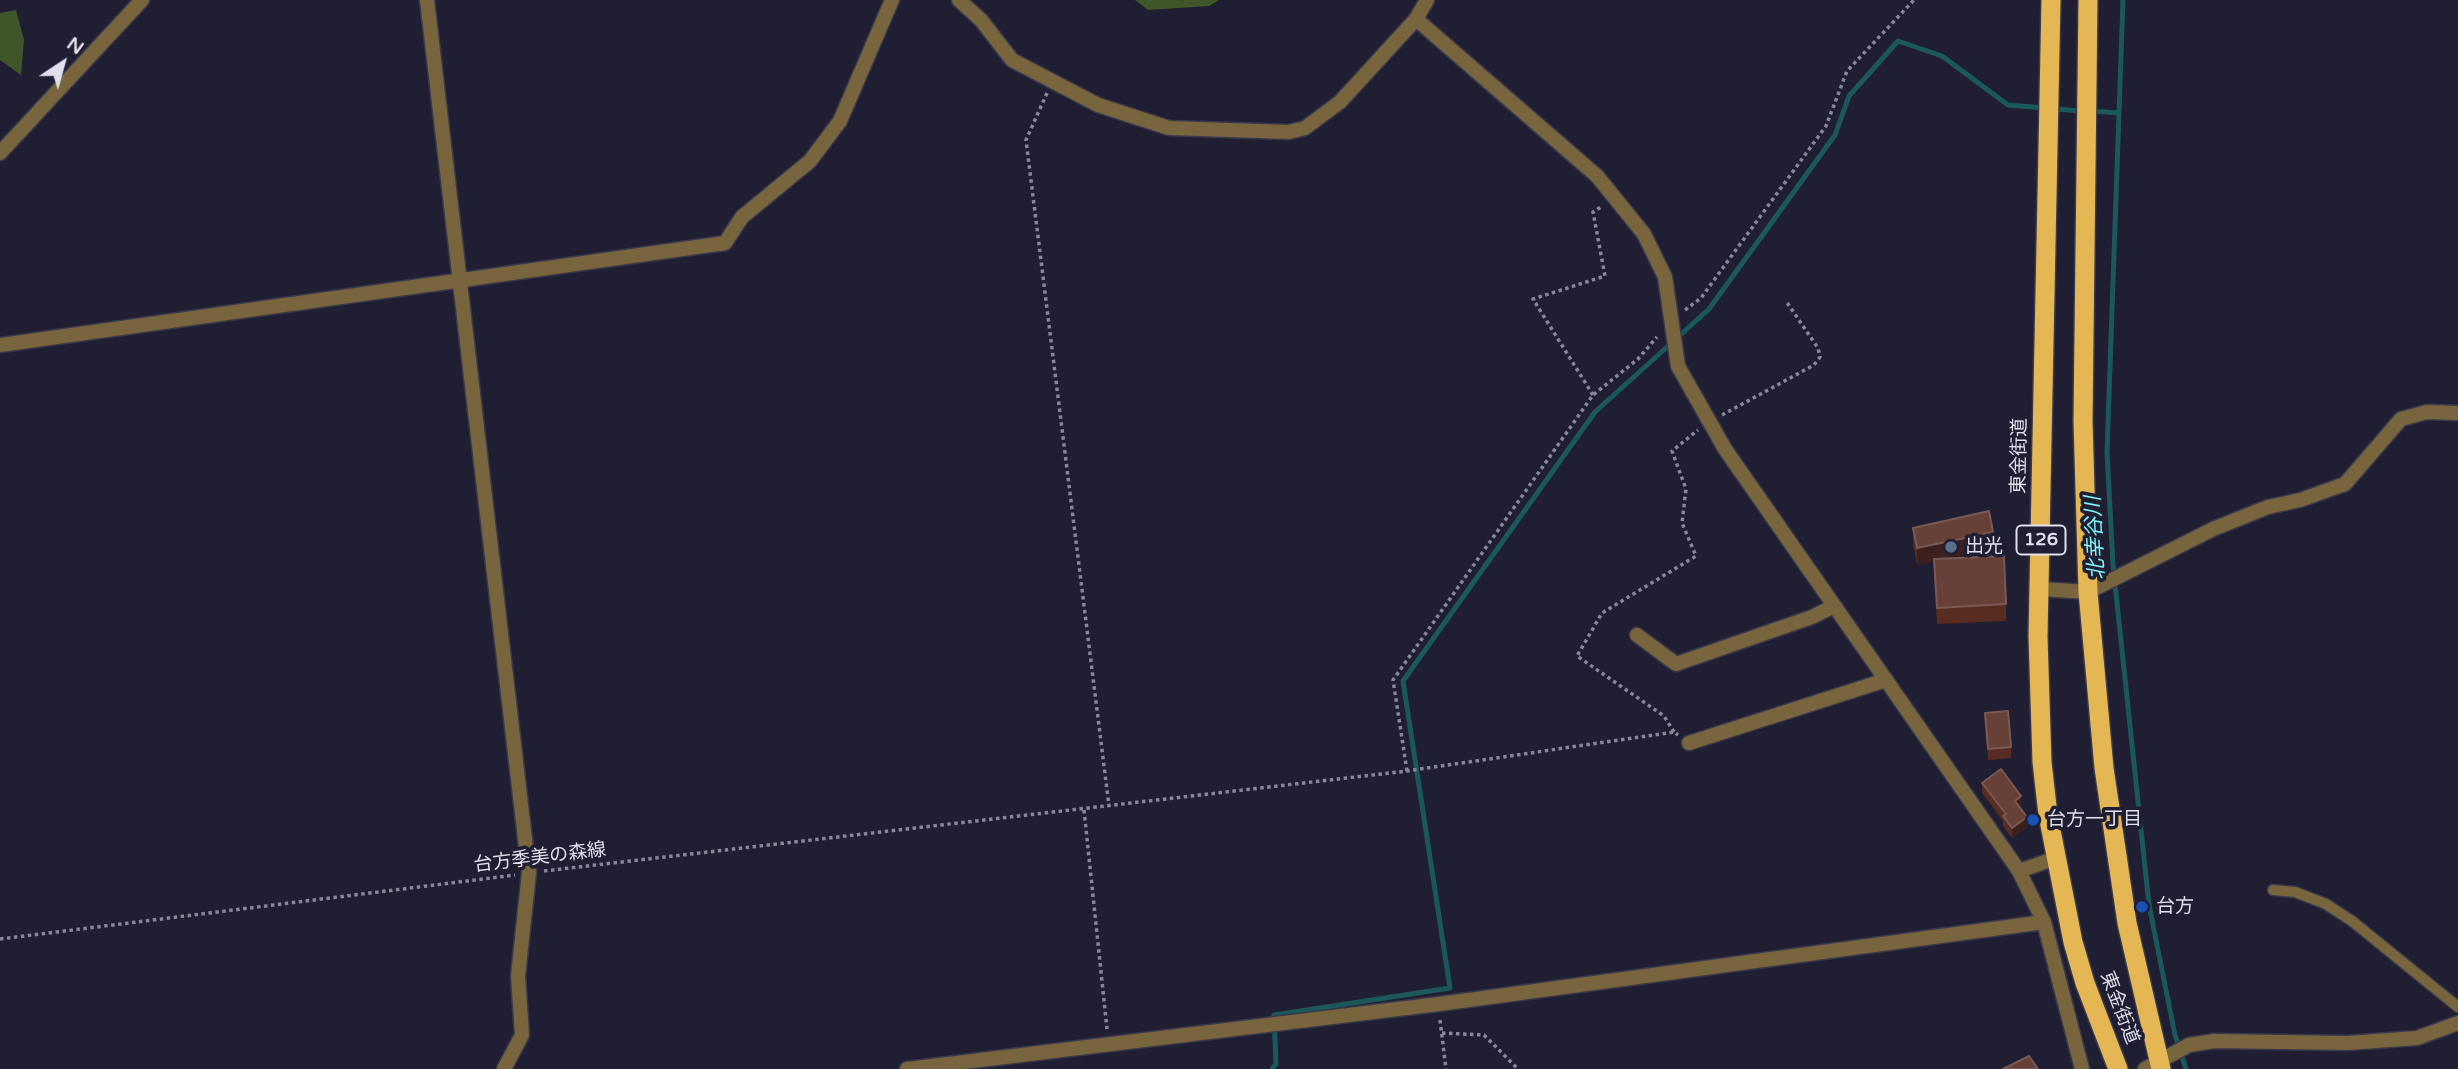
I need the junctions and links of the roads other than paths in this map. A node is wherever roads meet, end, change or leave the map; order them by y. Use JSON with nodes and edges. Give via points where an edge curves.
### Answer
{"nodes":[{"id":1,"x":142,"y":0,"type":"edge"},
{"id":2,"x":427,"y":0,"type":"edge"},
{"id":3,"x":892,"y":0,"type":"edge"},
{"id":4,"x":959,"y":0,"type":"edge"},
{"id":5,"x":1427,"y":0,"type":"edge"},
{"id":6,"x":2050,"y":0,"type":"edge"},
{"id":7,"x":2088,"y":0,"type":"edge"},
{"id":8,"x":1416,"y":19,"type":"junction"},
{"id":9,"x":0,"y":153,"type":"edge"},
{"id":10,"x":460,"y":281,"type":"junction"},
{"id":11,"x":0,"y":345,"type":"edge"},
{"id":12,"x":2458,"y":413,"type":"edge"},
{"id":13,"x":2040,"y":589,"type":"junction"},
{"id":14,"x":2088,"y":592,"type":"junction"},
{"id":15,"x":1834,"y":606,"type":"junction"},
{"id":16,"x":1637,"y":635,"type":"dead end"},
{"id":17,"x":1886,"y":680,"type":"junction"},
{"id":18,"x":1689,"y":743,"type":"road end"},
{"id":19,"x":2056,"y":858,"type":"junction"},
{"id":20,"x":2019,"y":871,"type":"junction"},
{"id":21,"x":2273,"y":890,"type":"dead end"},
{"id":22,"x":2044,"y":922,"type":"junction"},
{"id":23,"x":2458,"y":1007,"type":"edge"},
{"id":24,"x":2458,"y":1023,"type":"edge"},
{"id":25,"x":2155,"y":1067,"type":"edge"},
{"id":26,"x":504,"y":1069,"type":"edge"},
{"id":27,"x":907,"y":1069,"type":"edge"},
{"id":28,"x":2082,"y":1069,"type":"edge"},
{"id":29,"x":2118,"y":1069,"type":"edge"}],
"edges":[{"from":1,"to":9,"type":"street"},
{"from":2,"to":10,"type":"street"},
{"from":3,"to":10,"type":"street","via":[[840,121],[810,161],[742,217],[725,243]]},
{"from":4,"to":8,"type":"street","via":[[1012,60],[1098,105],[1169,128],[1289,132],[1305,128],[1323,117]]},
{"from":5,"to":8,"type":"street"},
{"from":6,"to":13,"type":"highway","name":"東金街道","number":"126"},
{"from":7,"to":14,"type":"highway","name":"東金街道","number":"126","via":[[2083,421]]},
{"from":8,"to":15,"type":"street","via":[[1616,197],[1654,251],[1665,277],[1678,366],[1709,422]]},
{"from":10,"to":11,"type":"street"},
{"from":10,"to":26,"type":"street","via":[[529,873],[518,976],[522,1035]]},
{"from":12,"to":14,"type":"street","via":[[2427,412],[2401,419],[2345,484],[2268,506],[2213,529]]},
{"from":13,"to":14,"type":"street"},
{"from":13,"to":19,"type":"highway","name":"東金街道","number":"126","via":[[2042,762]]},
{"from":14,"to":25,"type":"highway","name":"東金街道","number":"126","via":[[2104,768]]},
{"from":15,"to":16,"type":"street","via":[[1676,664]]},
{"from":15,"to":17,"type":"street"},
{"from":17,"to":18,"type":"street"},
{"from":17,"to":20,"type":"street"},
{"from":19,"to":20,"type":"street"},
{"from":19,"to":29,"type":"highway","name":"東金街道","number":"126","via":[[2085,983]]},
{"from":20,"to":22,"type":"street"},
{"from":21,"to":23,"type":"lane","via":[[2295,892],[2326,904]]},
{"from":22,"to":27,"type":"street","via":[[1439,1004]]},
{"from":22,"to":28,"type":"street"},
{"from":24,"to":25,"type":"street","via":[[2417,1038],[2359,1043],[2214,1041],[2189,1045]]}]}
